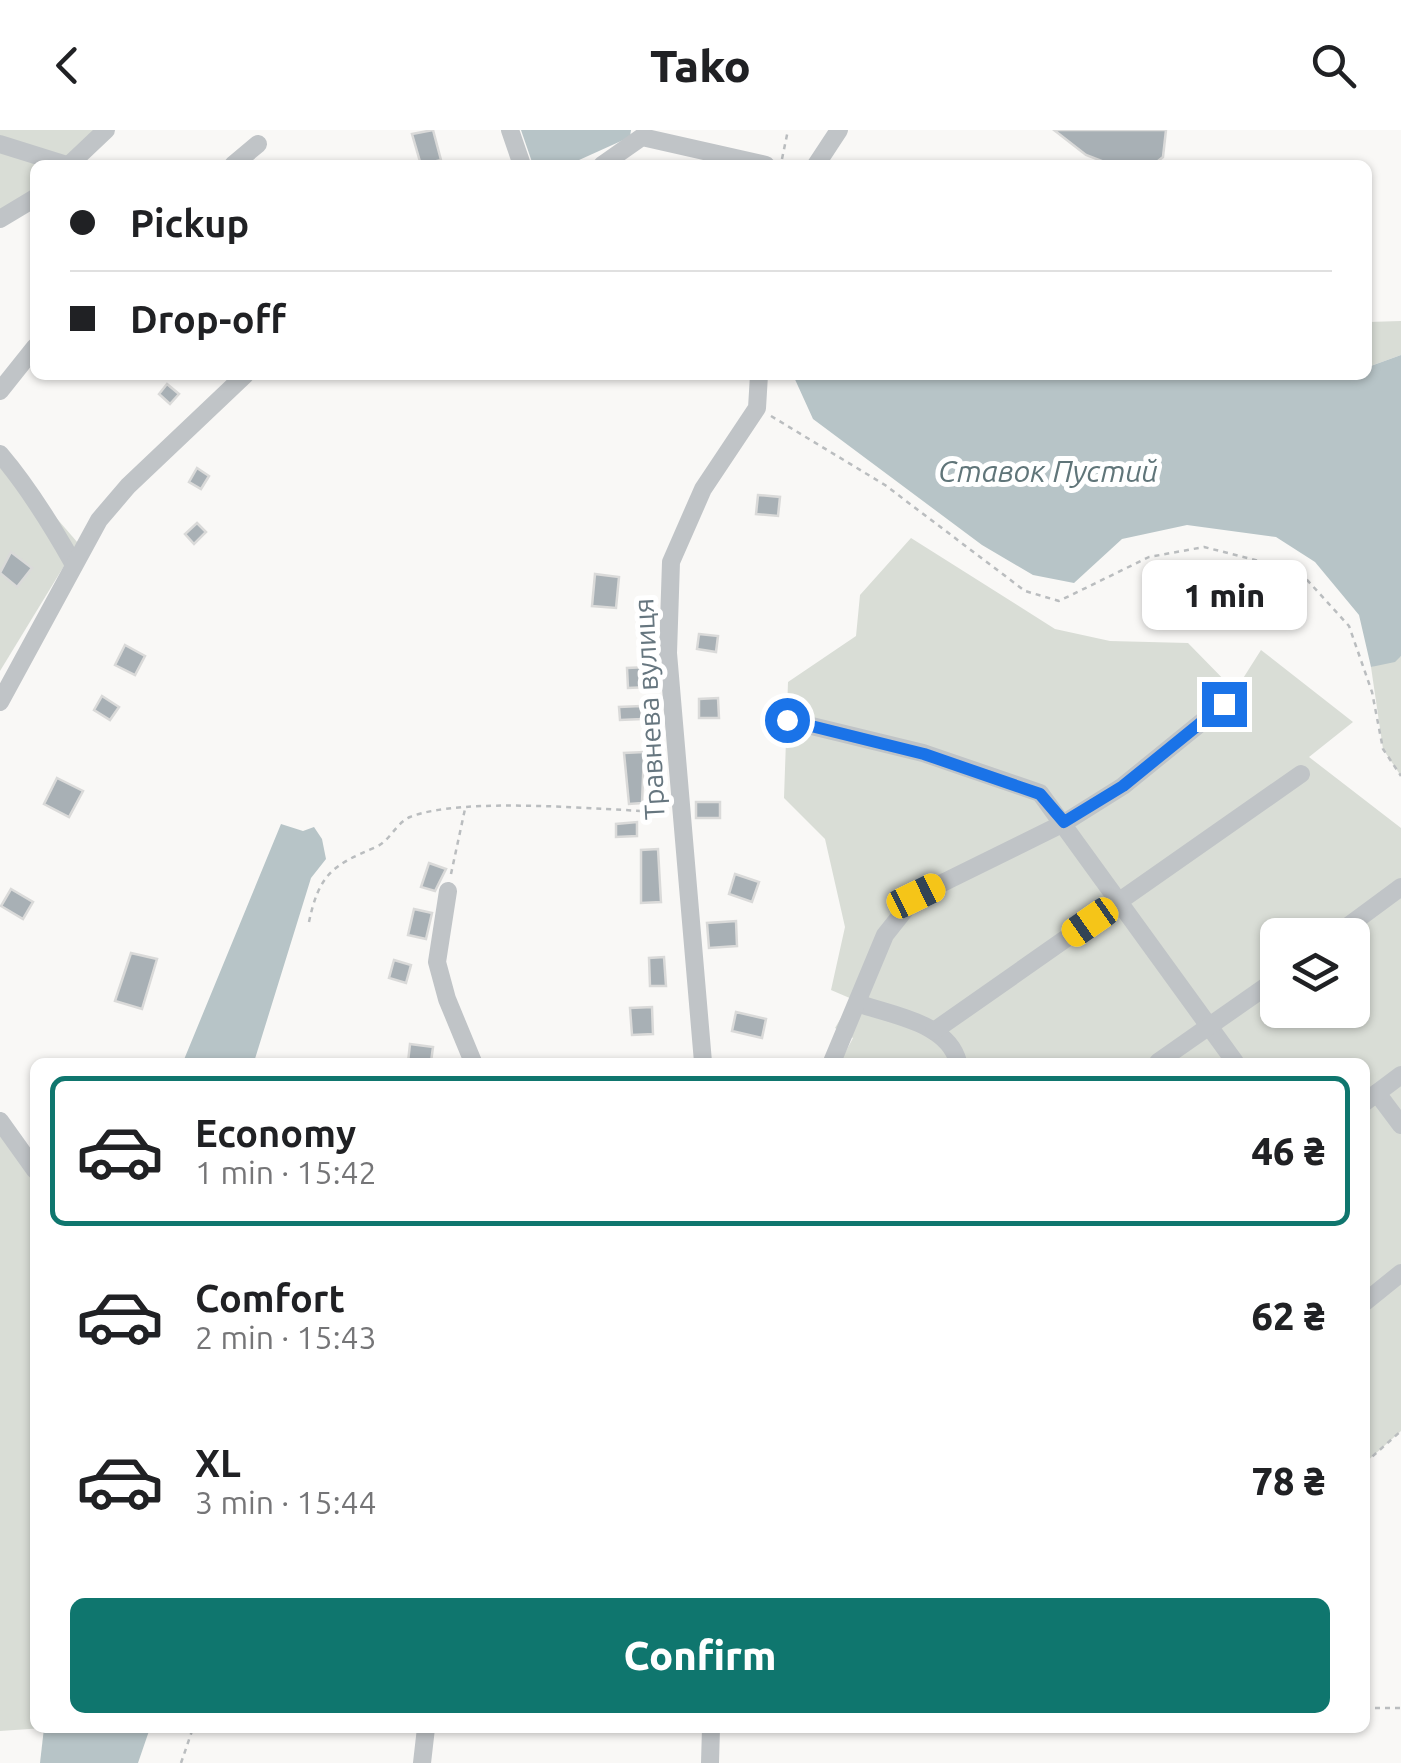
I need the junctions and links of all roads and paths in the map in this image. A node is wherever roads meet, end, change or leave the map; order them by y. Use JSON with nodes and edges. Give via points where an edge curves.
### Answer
{"nodes":[{"id":1,"x":106,"y":130,"type":"edge"},
{"id":2,"x":510,"y":130,"type":"edge"},
{"id":3,"x":788,"y":130,"type":"edge"},
{"id":4,"x":839,"y":130,"type":"edge"},
{"id":5,"x":0,"y":144,"type":"edge"},
{"id":6,"x":258,"y":144,"type":"dead end"},
{"id":7,"x":52,"y":160,"type":"edge"},
{"id":8,"x":73,"y":160,"type":"edge"},
{"id":9,"x":239,"y":160,"type":"edge"},
{"id":10,"x":520,"y":160,"type":"edge"},
{"id":11,"x":609,"y":160,"type":"edge"},
{"id":12,"x":744,"y":160,"type":"edge"},
{"id":13,"x":781,"y":160,"type":"edge"},
{"id":14,"x":819,"y":160,"type":"edge"},
{"id":15,"x":30,"y":201,"type":"edge"},
{"id":16,"x":0,"y":219,"type":"edge"},
{"id":17,"x":30,"y":353,"type":"edge"},
{"id":18,"x":240,"y":380,"type":"edge"},
{"id":19,"x":758,"y":380,"type":"edge"},
{"id":20,"x":0,"y":392,"type":"edge"},
{"id":21,"x":757,"y":408,"type":"junction"},
{"id":22,"x":0,"y":454,"type":"edge"},
{"id":23,"x":73,"y":562,"type":"junction"},
{"id":24,"x":0,"y":702,"type":"edge"},
{"id":25,"x":1224,"y":704,"type":"dead end"},
{"id":26,"x":787,"y":720,"type":"dead end"},
{"id":27,"x":1301,"y":774,"type":"dead end"},
{"id":28,"x":1401,"y":776,"type":"edge"},
{"id":29,"x":465,"y":807,"type":"junction"},
{"id":30,"x":682,"y":812,"type":"junction"},
{"id":31,"x":1064,"y":822,"type":"junction"},
{"id":32,"x":1401,"y":887,"type":"edge"},
{"id":33,"x":448,"y":891,"type":"joint"},
{"id":34,"x":1120,"y":900,"type":"junction"},
{"id":35,"x":1359,"y":918,"type":"edge"},
{"id":36,"x":309,"y":922,"type":"dead end"},
{"id":37,"x":1260,"y":991,"type":"edge"},
{"id":38,"x":860,"y":1004,"type":"junction"},
{"id":39,"x":1212,"y":1026,"type":"junction"},
{"id":40,"x":934,"y":1030,"type":"junction"},
{"id":41,"x":472,"y":1058,"type":"edge"},
{"id":42,"x":702,"y":1058,"type":"edge"},
{"id":43,"x":834,"y":1058,"type":"edge"},
{"id":44,"x":957,"y":1058,"type":"edge"},
{"id":45,"x":1164,"y":1058,"type":"edge"},
{"id":46,"x":1233,"y":1058,"type":"edge"},
{"id":47,"x":1401,"y":1075,"type":"edge"},
{"id":48,"x":1371,"y":1097,"type":"edge"},
{"id":49,"x":0,"y":1121,"type":"edge"},
{"id":50,"x":1401,"y":1125,"type":"edge"},
{"id":51,"x":30,"y":1163,"type":"edge"},
{"id":52,"x":1401,"y":1273,"type":"edge"},
{"id":53,"x":1370,"y":1298,"type":"edge"},
{"id":54,"x":1401,"y":1431,"type":"edge"},
{"id":55,"x":1370,"y":1459,"type":"edge"},
{"id":56,"x":1370,"y":1708,"type":"edge"},
{"id":57,"x":1401,"y":1708,"type":"edge"},
{"id":58,"x":191,"y":1733,"type":"edge"},
{"id":59,"x":425,"y":1733,"type":"edge"},
{"id":60,"x":711,"y":1733,"type":"edge"},
{"id":61,"x":181,"y":1763,"type":"edge"},
{"id":62,"x":422,"y":1763,"type":"edge"},
{"id":63,"x":710,"y":1763,"type":"edge"}],
"edges":[{"from":1,"to":8,"type":"street"},
{"from":2,"to":10,"type":"street"},
{"from":3,"to":13,"type":"path"},
{"from":4,"to":14,"type":"street"},
{"from":5,"to":7,"type":"street"},
{"from":6,"to":9,"type":"street"},
{"from":11,"to":12,"type":"street","via":[[642,137]]},
{"from":15,"to":16,"type":"street"},
{"from":17,"to":20,"type":"street"},
{"from":18,"to":23,"type":"street","via":[[128,486]]},
{"from":19,"to":21,"type":"street"},
{"from":21,"to":28,"type":"path","via":[[885,485],[1025,591],[1059,601],[1148,557],[1204,547],[1299,571],[1349,626],[1383,749]]},
{"from":21,"to":30,"type":"street","name":"Травнева вулиця","via":[[703,490],[671,562],[668,653]]},
{"from":22,"to":23,"type":"street","via":[[35,495],[46,525]]},
{"from":23,"to":24,"type":"street"},
{"from":25,"to":31,"type":"street","via":[[1123,786]]},
{"from":26,"to":31,"type":"street","via":[[924,754],[1040,794]]},
{"from":27,"to":34,"type":"street"},
{"from":29,"to":30,"type":"path"},
{"from":29,"to":33,"type":"path"},
{"from":29,"to":36,"type":"path","via":[[405,818],[380,846],[333,868],[315,892]]},
{"from":30,"to":42,"type":"street","name":"Травнева вулиця"},
{"from":31,"to":34,"type":"street"},
{"from":31,"to":38,"type":"street","via":[[916,896],[886,934]]},
{"from":32,"to":35,"type":"street"},
{"from":33,"to":41,"type":"street","via":[[438,962]]},
{"from":34,"to":39,"type":"street"},
{"from":34,"to":40,"type":"street"},
{"from":37,"to":39,"type":"street"},
{"from":38,"to":40,"type":"street"},
{"from":38,"to":43,"type":"street"},
{"from":39,"to":45,"type":"street"},
{"from":39,"to":46,"type":"street"},
{"from":40,"to":44,"type":"street"},
{"from":47,"to":48,"type":"street"},
{"from":48,"to":50,"type":"street"},
{"from":49,"to":51,"type":"street"},
{"from":52,"to":53,"type":"street"},
{"from":54,"to":55,"type":"path"},
{"from":56,"to":57,"type":"path"},
{"from":58,"to":61,"type":"path"},
{"from":59,"to":62,"type":"street"},
{"from":60,"to":63,"type":"street"}]}
